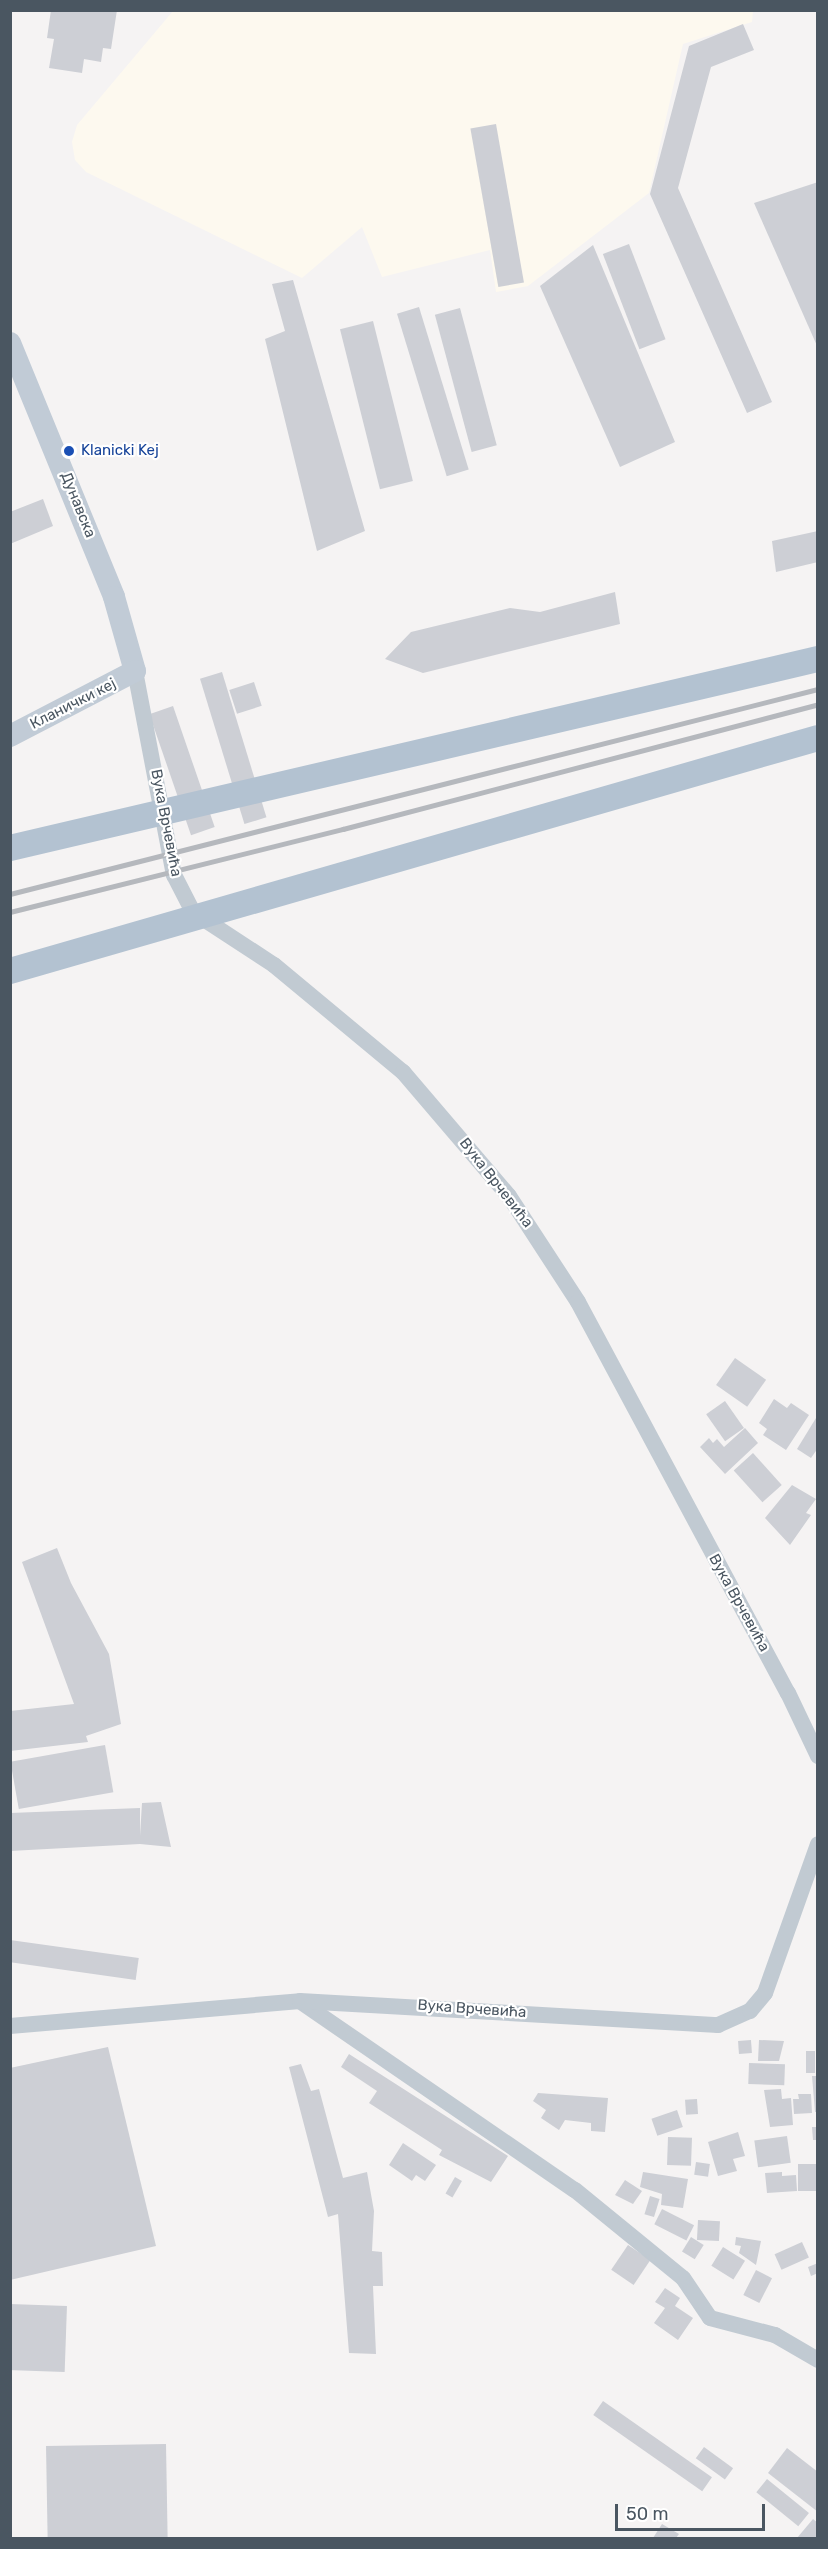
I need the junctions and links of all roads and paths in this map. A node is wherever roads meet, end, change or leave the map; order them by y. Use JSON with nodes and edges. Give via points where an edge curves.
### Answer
{"nodes":[{"id":1,"x":10,"y":343,"type":"edge"},
{"id":2,"x":818,"y":659,"type":"edge"},
{"id":3,"x":135,"y":671,"type":"junction"},
{"id":4,"x":10,"y":736,"type":"edge"},
{"id":5,"x":818,"y":738,"type":"edge"},
{"id":6,"x":10,"y":848,"type":"edge"},
{"id":7,"x":10,"y":971,"type":"edge"},
{"id":8,"x":818,"y":1756,"type":"edge"},
{"id":9,"x":818,"y":1844,"type":"edge"},
{"id":10,"x":300,"y":2001,"type":"junction"},
{"id":11,"x":10,"y":2026,"type":"edge"},
{"id":12,"x":818,"y":2360,"type":"edge"}],
"edges":[{"from":1,"to":3,"type":"main road","name":"Дунавска","via":[[114,597]]},
{"from":2,"to":6,"type":"main road"},
{"from":3,"to":4,"type":"main road","name":"Кланички кеј"},
{"from":3,"to":8,"type":"street","name":"Вука Врчевића","via":[[174,875],[193,912],[274,964],[403,1072],[509,1196],[578,1302]]},
{"from":5,"to":7,"type":"main road"},
{"from":9,"to":10,"type":"street","name":"Вука Врчевића","via":[[772,1981],[755,2007],[728,2022],[709,2025]]},
{"from":10,"to":11,"type":"street","name":"Вука Врчевића"},
{"from":10,"to":12,"type":"street","via":[[575,2190],[683,2278],[710,2318],[775,2335]]}]}
